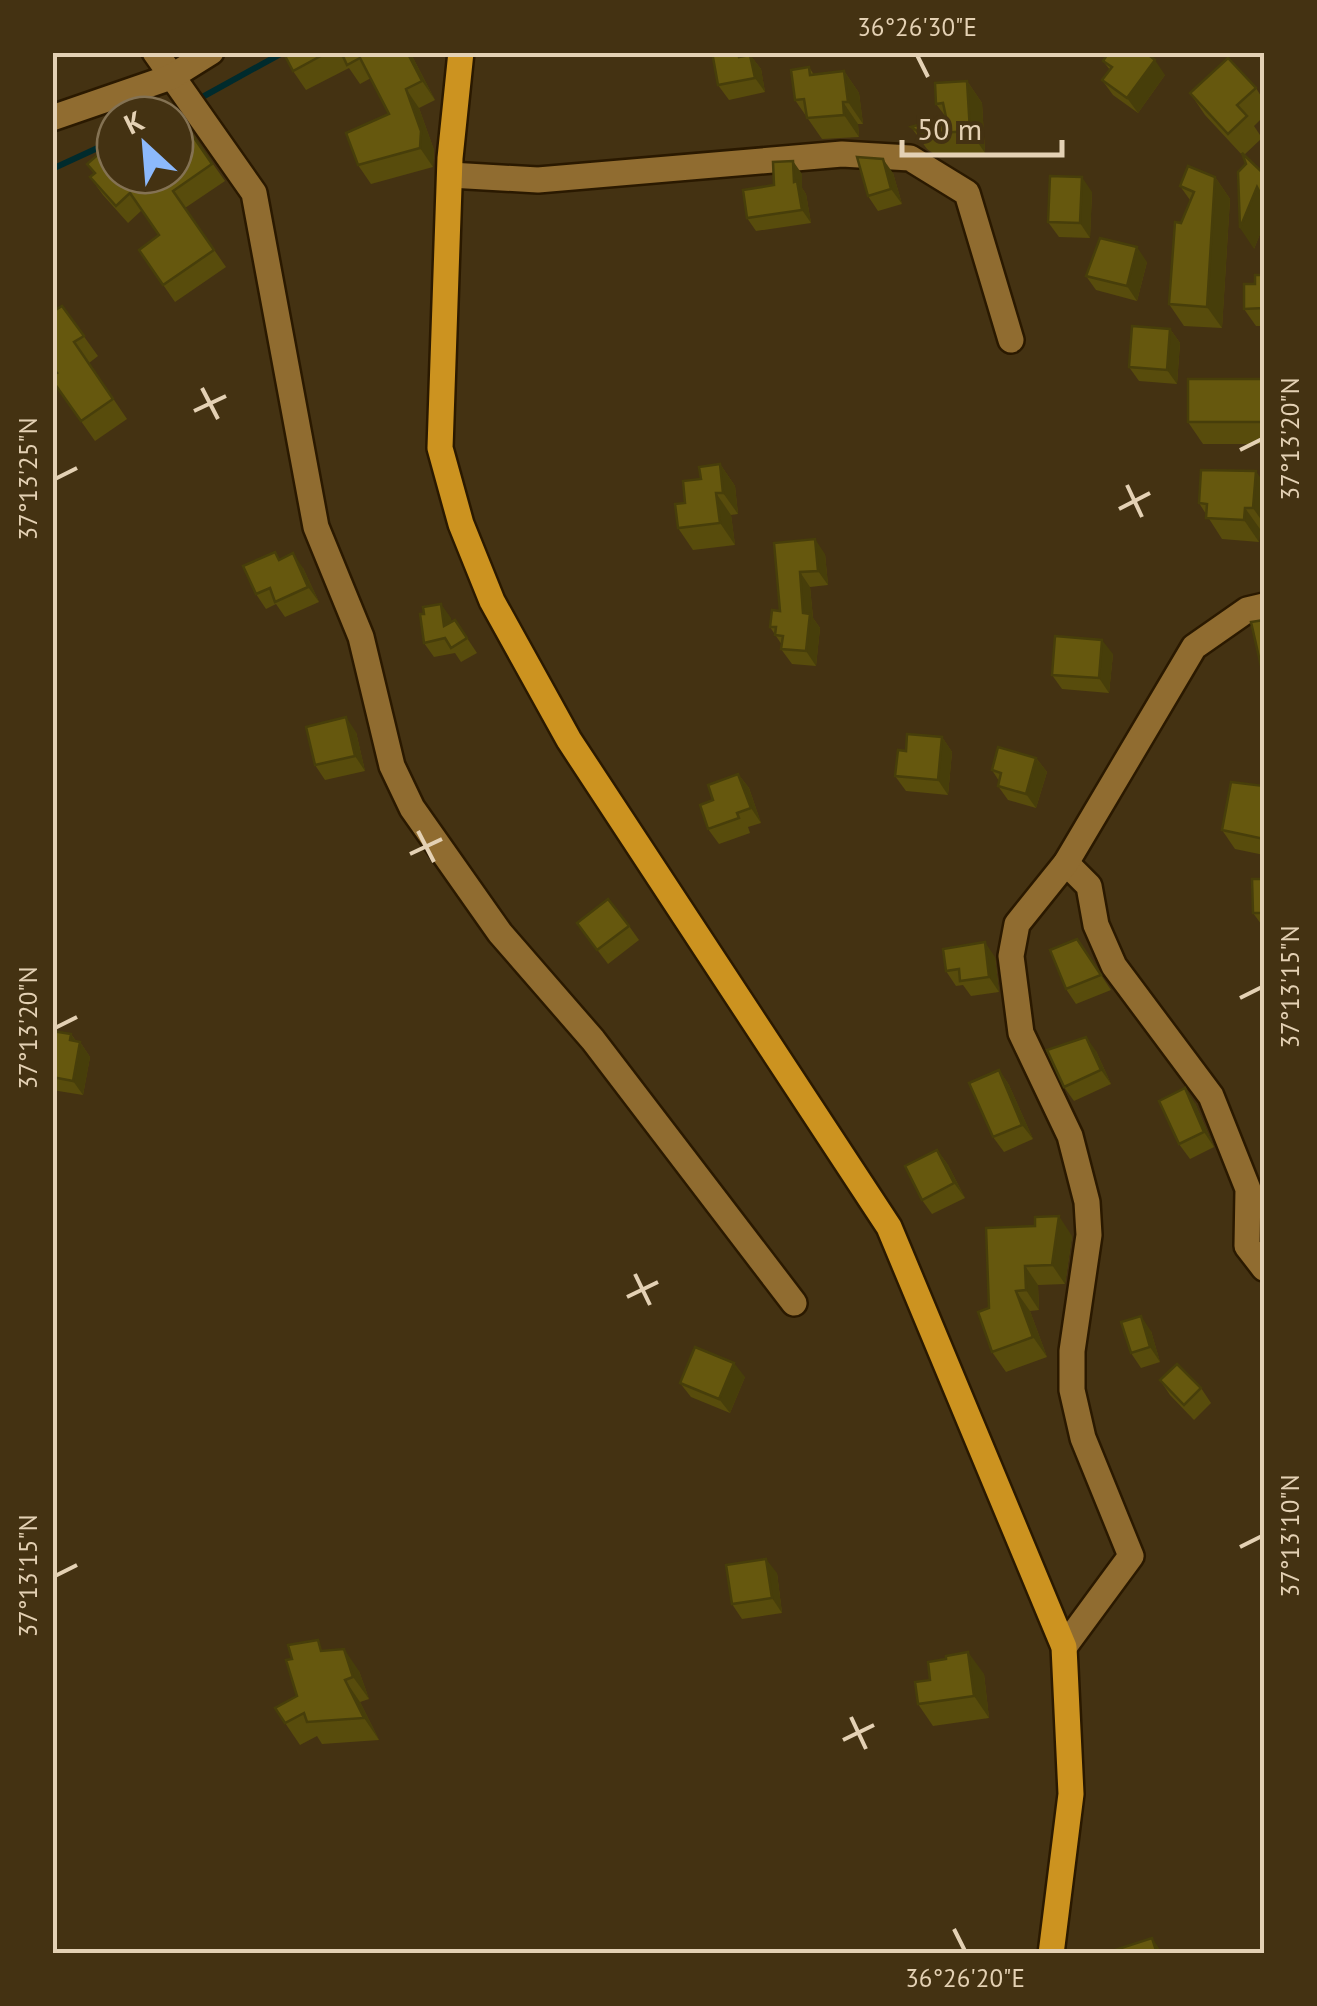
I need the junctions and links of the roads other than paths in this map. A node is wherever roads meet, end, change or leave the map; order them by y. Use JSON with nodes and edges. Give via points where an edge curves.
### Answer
{"nodes":[{"id":1,"x":156,"y":52,"type":"edge"},
{"id":2,"x":211,"y":52,"type":"edge"},
{"id":3,"x":461,"y":52,"type":"edge"},
{"id":4,"x":184,"y":95,"type":"joint"},
{"id":5,"x":195,"y":110,"type":"edge"},
{"id":6,"x":95,"y":111,"type":"edge"},
{"id":7,"x":52,"y":118,"type":"edge"},
{"id":8,"x":450,"y":175,"type":"junction"},
{"id":9,"x":1010,"y":340,"type":"dead end"},
{"id":10,"x":1264,"y":606,"type":"edge"},
{"id":11,"x":1066,"y":863,"type":"junction"},
{"id":12,"x":1264,"y":1268,"type":"edge"},
{"id":13,"x":794,"y":1303,"type":"dead end"},
{"id":14,"x":1064,"y":1647,"type":"junction"},
{"id":15,"x":1051,"y":1954,"type":"edge"}],
"edges":[{"from":1,"to":4,"type":"street"},
{"from":2,"to":4,"type":"street"},
{"from":3,"to":8,"type":"main road"},
{"from":5,"to":13,"type":"street","via":[[254,193],[316,527],[361,637],[392,766],[412,808],[500,933],[592,1040]]},
{"from":6,"to":7,"type":"street"},
{"from":8,"to":9,"type":"street","via":[[538,180],[842,154],[910,158],[968,193]]},
{"from":8,"to":14,"type":"main road","via":[[440,448],[492,601],[569,740],[889,1227]]},
{"from":10,"to":11,"type":"street","via":[[1247,610],[1194,647]]},
{"from":11,"to":12,"type":"street","via":[[1089,886],[1114,966],[1211,1096],[1248,1189],[1247,1246]]},
{"from":11,"to":14,"type":"street","via":[[1017,924],[1011,956],[1022,1033],[1070,1136],[1087,1202],[1072,1390],[1131,1556]]},
{"from":14,"to":15,"type":"main road","via":[[1071,1794]]}]}
